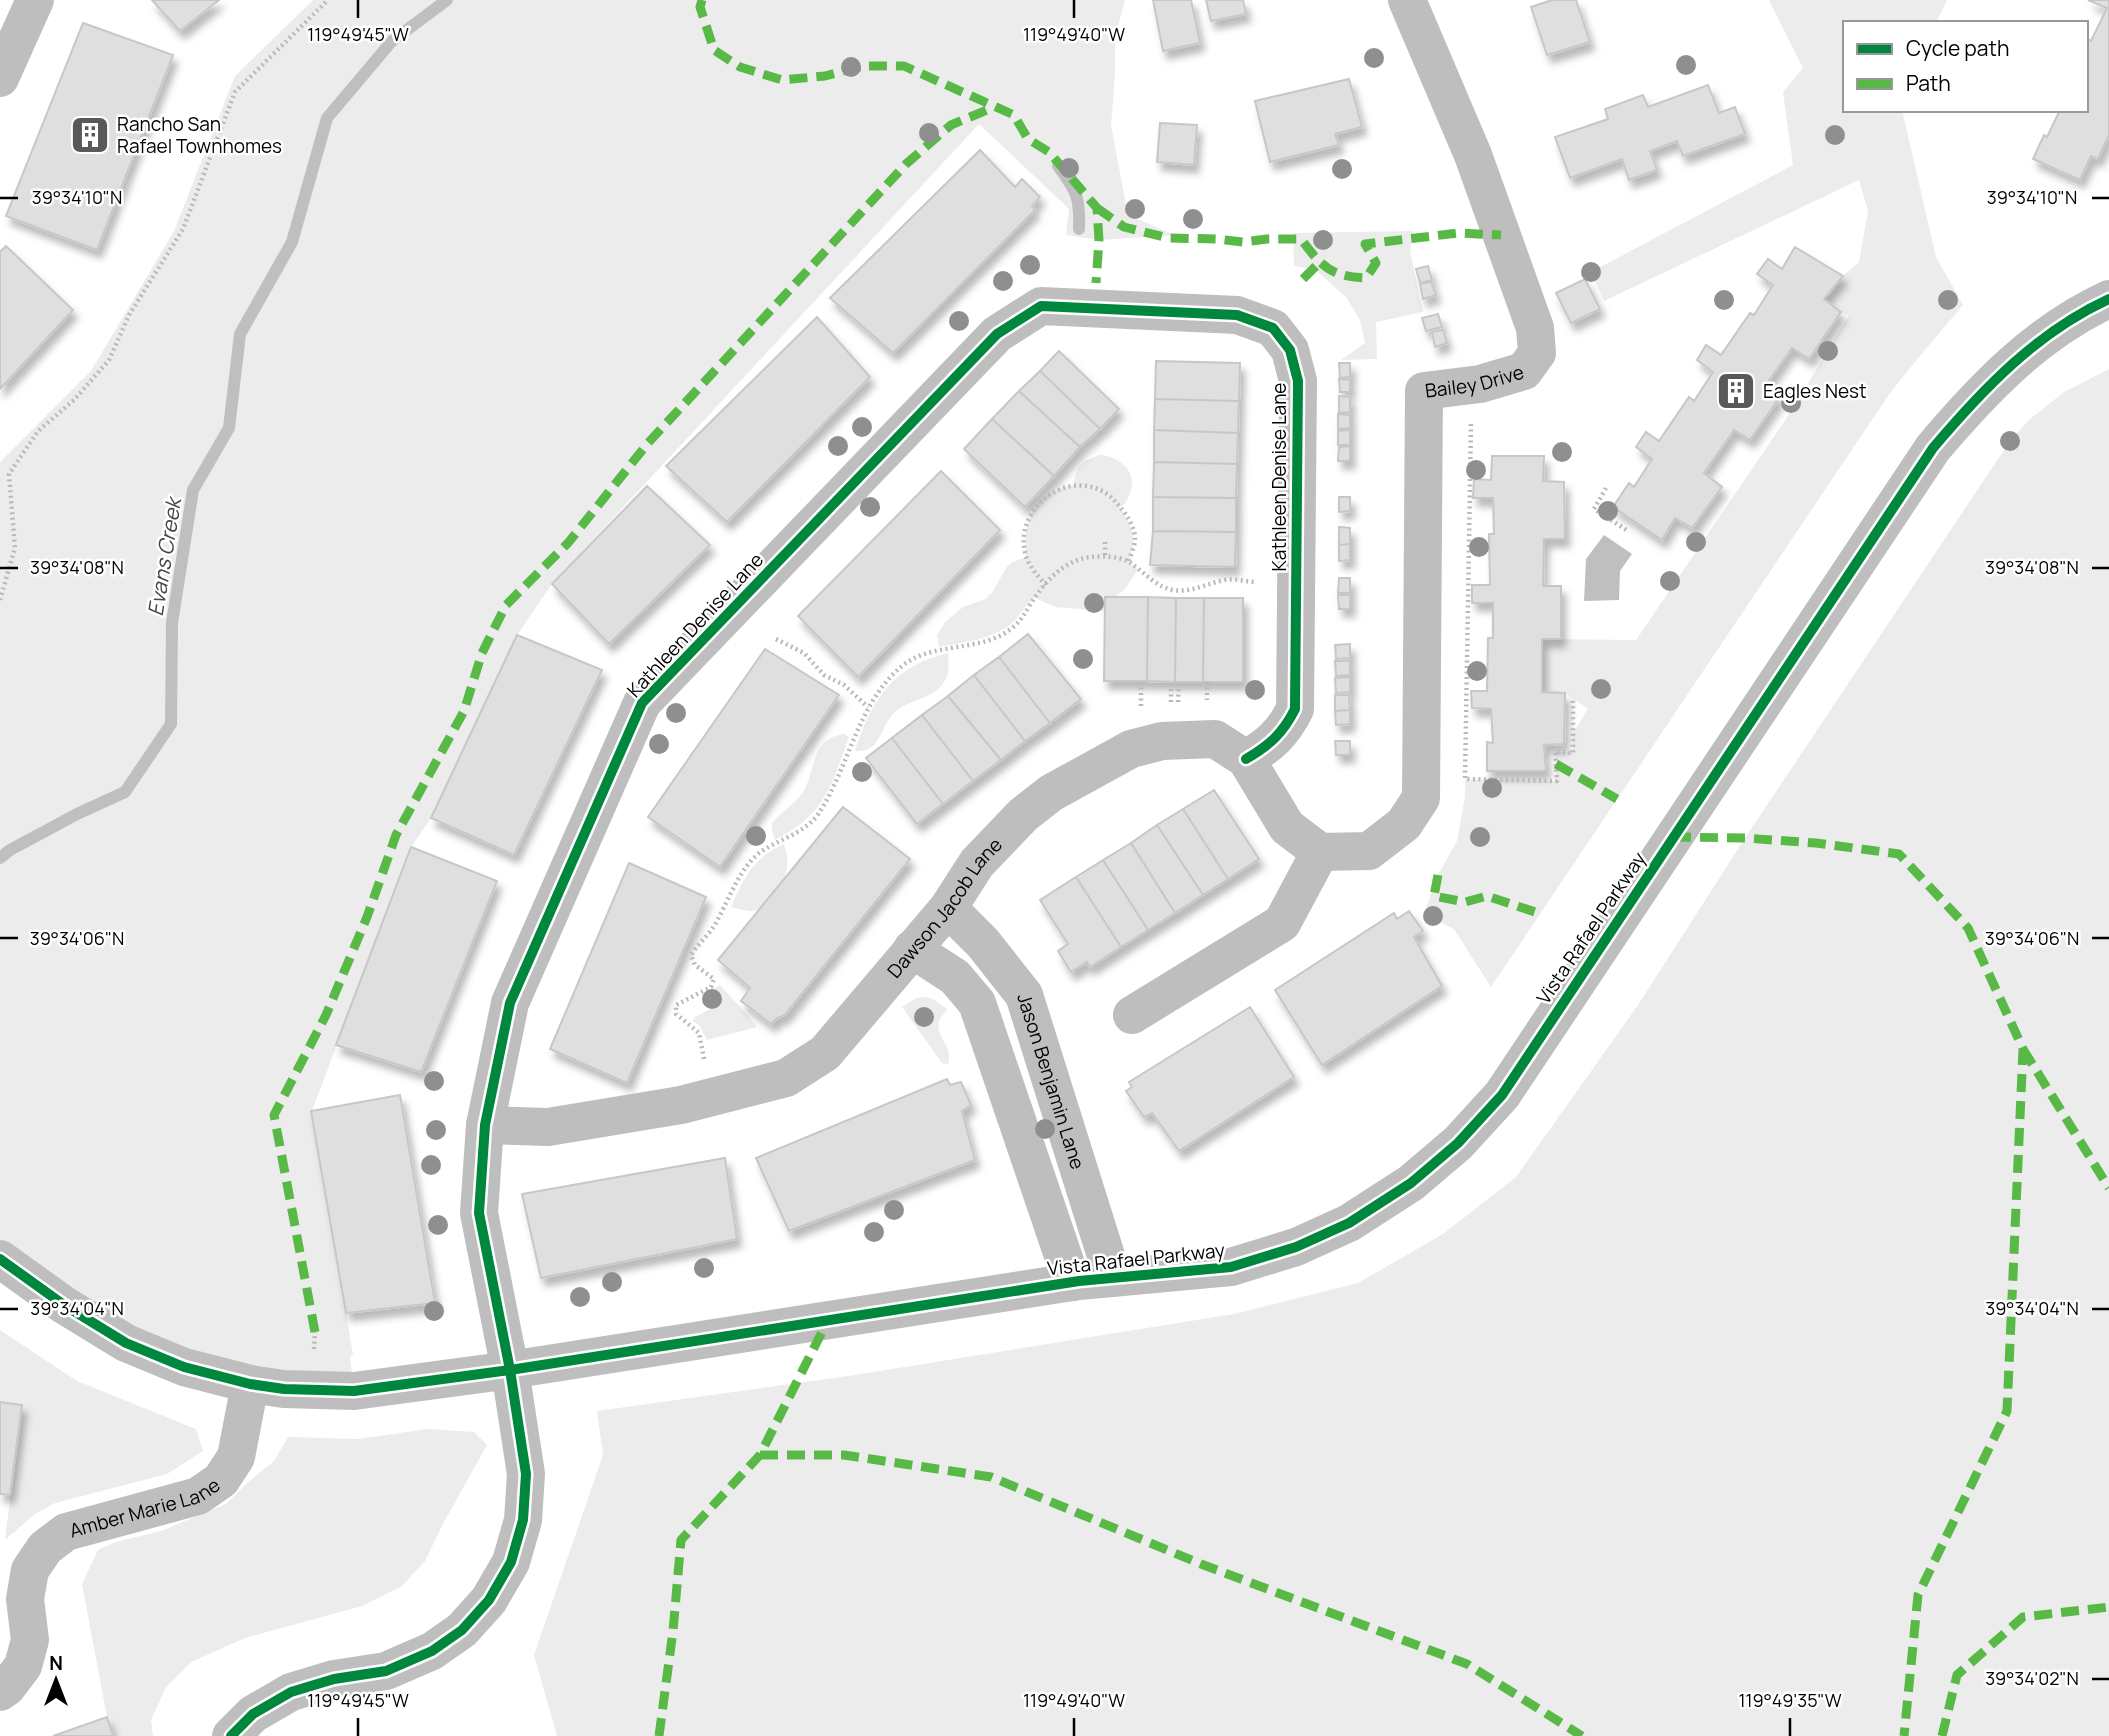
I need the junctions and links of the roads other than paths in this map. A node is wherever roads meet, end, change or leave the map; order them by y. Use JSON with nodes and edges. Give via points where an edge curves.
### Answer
{"nodes":[{"id":1,"x":35,"y":0,"type":"edge"},
{"id":2,"x":1407,"y":0,"type":"edge"},
{"id":3,"x":0,"y":78,"type":"edge"},
{"id":4,"x":2109,"y":299,"type":"edge"},
{"id":5,"x":1246,"y":759,"type":"junction"},
{"id":6,"x":1321,"y":852,"type":"junction"},
{"id":7,"x":947,"y":908,"type":"junction"},
{"id":8,"x":912,"y":949,"type":"junction"},
{"id":9,"x":1132,"y":1015,"type":"dead end"},
{"id":10,"x":485,"y":1125,"type":"junction"},
{"id":11,"x":0,"y":1259,"type":"edge"},
{"id":12,"x":1113,"y":1278,"type":"junction"},
{"id":13,"x":1072,"y":1282,"type":"junction"},
{"id":14,"x":510,"y":1370,"type":"junction"},
{"id":15,"x":250,"y":1384,"type":"junction"},
{"id":16,"x":13,"y":1596,"type":"edge"},
{"id":17,"x":0,"y":1692,"type":"edge"},
{"id":18,"x":231,"y":1736,"type":"edge"}],
"edges":[{"from":1,"to":3,"type":"street"},
{"from":2,"to":6,"type":"street","name":"Bailey Drive","via":[[1473,155],[1535,328],[1537,353],[1524,371],[1480,384],[1424,391],[1421,798],[1404,824],[1369,851]]},
{"from":4,"to":12,"type":"street","name":"Vista Rafael Parkway","via":[[2032,345],[1971,403],[1933,448],[1502,1095],[1458,1143],[1401,1190],[1349,1223],[1296,1247],[1231,1266]]},
{"from":5,"to":6,"type":"street","name":"Dawson Jacob Lane","via":[[1287,827]]},
{"from":5,"to":7,"type":"street","name":"Dawson Jacob Lane","via":[[1215,739],[1162,741],[1131,749],[1051,793],[1023,815],[977,863]]},
{"from":5,"to":10,"type":"street","name":"Kathleen Denise Lane","via":[[1266,747],[1295,709],[1298,381],[1290,350],[1273,328],[1237,315],[1041,306],[996,334],[642,703],[510,1003]]},
{"from":6,"to":9,"type":"street","via":[[1282,923]]},
{"from":7,"to":8,"type":"street","name":"Dawson Jacob Lane"},
{"from":7,"to":12,"type":"street","name":"Jason Benjamin Lane","via":[[983,943],[1024,995]]},
{"from":8,"to":10,"type":"street","name":"Dawson Jacob Lane","via":[[825,1053],[786,1078],[681,1105],[548,1127]]},
{"from":8,"to":13,"type":"street","name":"Jason Benjamin Lane","via":[[955,977],[977,1003]]},
{"from":10,"to":14,"type":"street","name":"Kathleen Denise Lane","via":[[479,1213]]},
{"from":11,"to":15,"type":"street","name":"Vista Rafael Parkway","via":[[126,1343],[184,1367]]},
{"from":12,"to":13,"type":"street","name":"Vista Rafael Parkway"},
{"from":13,"to":14,"type":"street","name":"Vista Rafael Parkway"},
{"from":14,"to":15,"type":"street","name":"Vista Rafael Parkway","via":[[354,1391]]},
{"from":14,"to":18,"type":"street","name":"Kathleen Denise Lane","via":[[526,1474],[523,1521],[511,1562],[489,1600],[462,1630],[432,1651],[386,1671],[291,1692],[253,1714]]},
{"from":15,"to":16,"type":"street","name":"Amber Marie Lane","via":[[236,1457],[221,1480],[198,1496],[66,1532],[45,1548]]},
{"from":16,"to":17,"type":"street","name":"Amber Marie Lane","via":[[30,1640],[23,1666]]}]}
